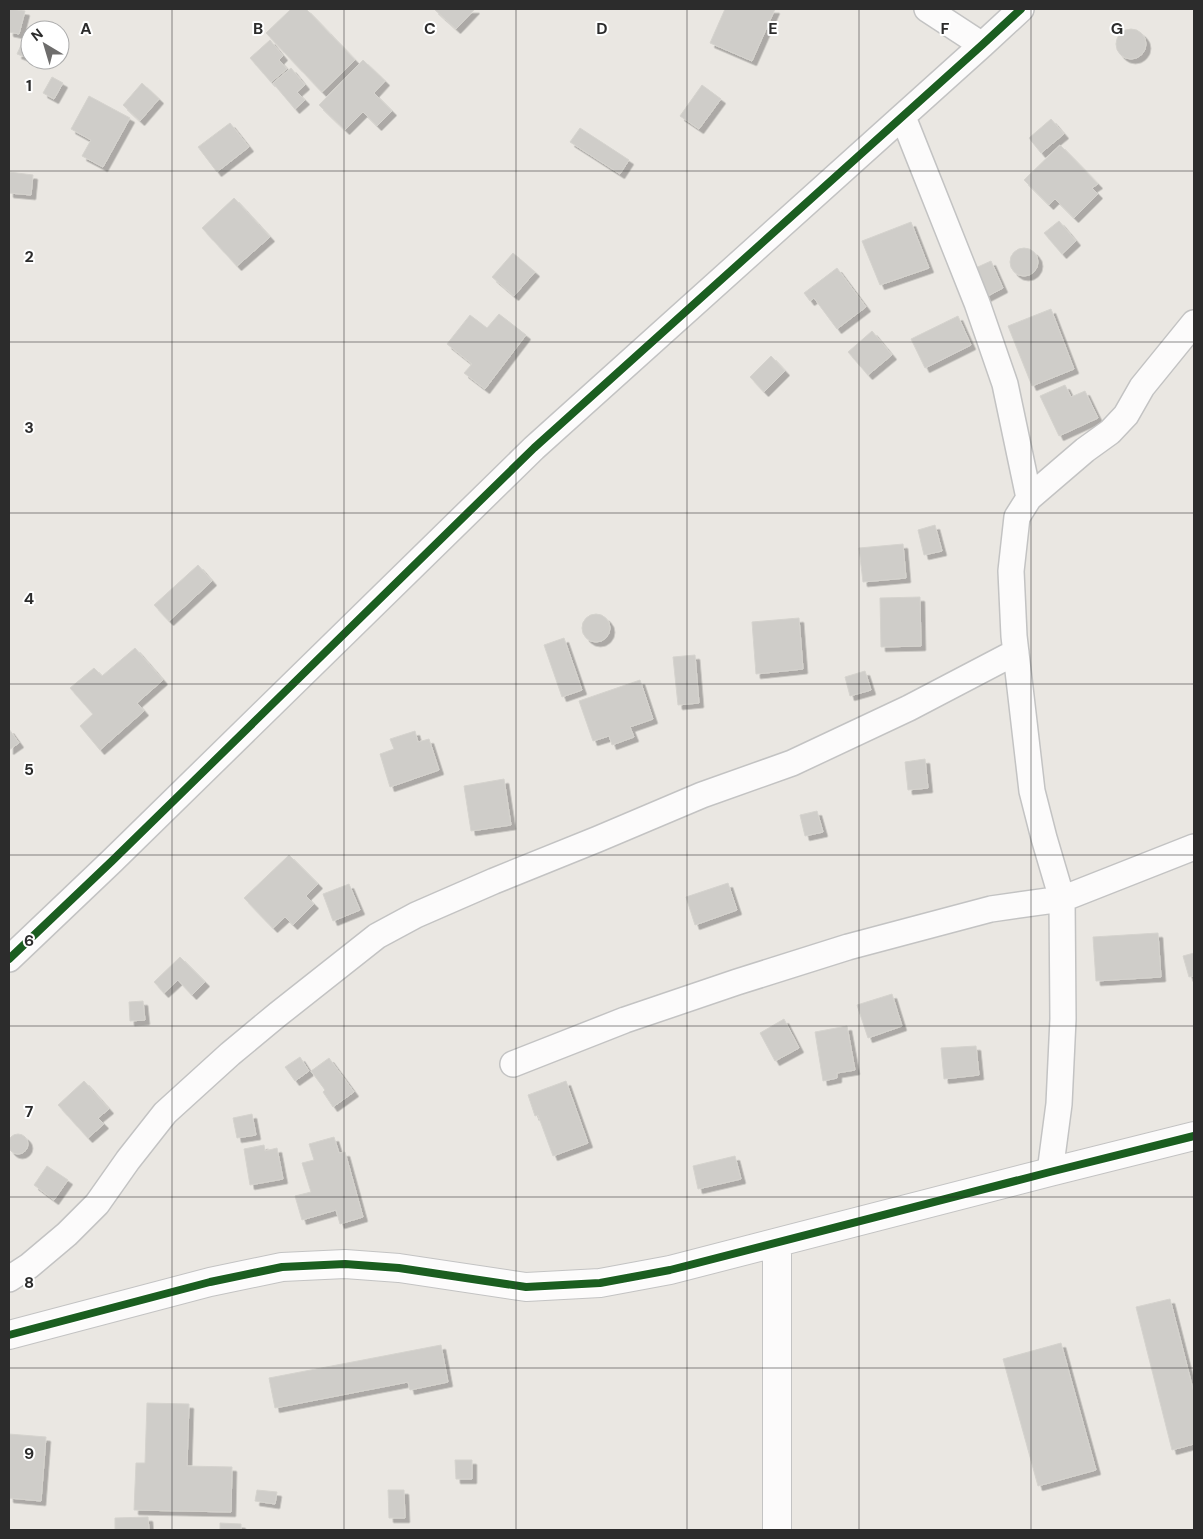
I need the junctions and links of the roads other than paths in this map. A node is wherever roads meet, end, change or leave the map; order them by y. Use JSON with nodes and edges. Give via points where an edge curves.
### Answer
{"nodes":[{"id":1,"x":927,"y":9,"type":"edge"},
{"id":2,"x":1021,"y":9,"type":"edge"},
{"id":3,"x":982,"y":46,"type":"junction"},
{"id":4,"x":903,"y":117,"type":"junction"},
{"id":5,"x":1194,"y":323,"type":"edge"},
{"id":6,"x":1029,"y":498,"type":"junction"},
{"id":7,"x":1016,"y":652,"type":"junction"},
{"id":8,"x":1194,"y":847,"type":"edge"},
{"id":9,"x":1062,"y":899,"type":"junction"},
{"id":10,"x":9,"y":959,"type":"edge"},
{"id":11,"x":513,"y":1064,"type":"dead end"},
{"id":12,"x":1194,"y":1136,"type":"edge"},
{"id":13,"x":1050,"y":1172,"type":"junction"},
{"id":14,"x":778,"y":1243,"type":"junction"},
{"id":15,"x":9,"y":1279,"type":"edge"},
{"id":16,"x":9,"y":1335,"type":"edge"},
{"id":17,"x":777,"y":1530,"type":"edge"}],
"edges":[{"from":1,"to":3,"type":"street"},
{"from":2,"to":3,"type":"street"},
{"from":3,"to":4,"type":"street"},
{"from":4,"to":6,"type":"street","via":[[977,303],[1005,384]]},
{"from":4,"to":10,"type":"street","via":[[534,448]]},
{"from":5,"to":6,"type":"street","via":[[1161,361],[1110,432]]},
{"from":6,"to":7,"type":"street","via":[[1017,517],[1011,571]]},
{"from":7,"to":9,"type":"street","via":[[1032,791]]},
{"from":7,"to":15,"type":"street","via":[[909,708],[792,763],[702,795],[494,881],[416,914],[377,936],[324,976],[165,1113],[96,1204],[67,1234]]},
{"from":8,"to":9,"type":"street"},
{"from":9,"to":11,"type":"street","via":[[991,909],[848,947],[633,1017]]},
{"from":9,"to":13,"type":"street","via":[[1063,1019],[1059,1104]]},
{"from":12,"to":13,"type":"street"},
{"from":13,"to":14,"type":"street"},
{"from":14,"to":16,"type":"street","via":[[670,1270],[600,1283],[526,1287],[398,1268],[345,1264],[282,1266]]},
{"from":14,"to":17,"type":"street"}]}
